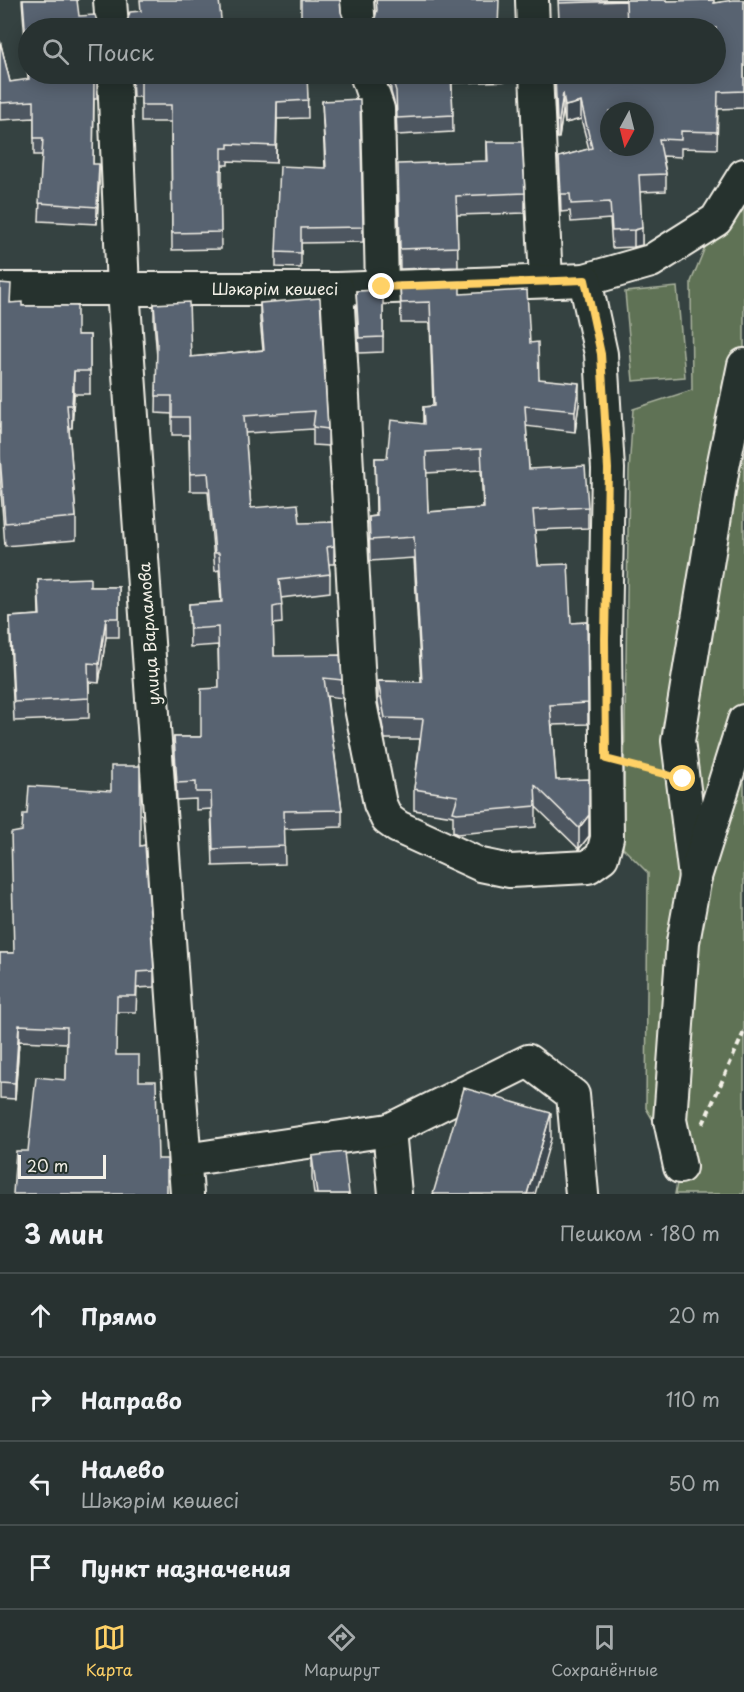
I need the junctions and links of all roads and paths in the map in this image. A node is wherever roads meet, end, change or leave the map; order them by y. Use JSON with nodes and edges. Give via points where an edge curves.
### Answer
{"nodes":[{"id":1,"x":110,"y":0,"type":"edge"},
{"id":2,"x":357,"y":0,"type":"edge"},
{"id":3,"x":532,"y":0,"type":"edge"},
{"id":4,"x":111,"y":18,"type":"edge"},
{"id":5,"x":358,"y":18,"type":"edge"},
{"id":6,"x":533,"y":18,"type":"edge"},
{"id":7,"x":114,"y":84,"type":"edge"},
{"id":8,"x":369,"y":84,"type":"edge"},
{"id":9,"x":536,"y":84,"type":"edge"},
{"id":10,"x":744,"y":175,"type":"edge"},
{"id":11,"x":585,"y":280,"type":"junction"},
{"id":12,"x":546,"y":281,"type":"junction"},
{"id":13,"x":382,"y":287,"type":"junction"},
{"id":14,"x":0,"y":289,"type":"edge"},
{"id":15,"x":123,"y":289,"type":"junction"},
{"id":16,"x":337,"y":289,"type":"junction"},
{"id":17,"x":744,"y":365,"type":"edge"},
{"id":18,"x":744,"y":721,"type":"edge"},
{"id":19,"x":695,"y":877,"type":"junction"},
{"id":20,"x":744,"y":1032,"type":"edge"},
{"id":21,"x":389,"y":1130,"type":"junction"},
{"id":22,"x":185,"y":1160,"type":"junction"},
{"id":23,"x":680,"y":1167,"type":"joint"},
{"id":24,"x":187,"y":1194,"type":"edge"},
{"id":25,"x":395,"y":1194,"type":"edge"},
{"id":26,"x":582,"y":1194,"type":"edge"}],
"edges":[{"from":1,"to":4,"type":"street"},
{"from":2,"to":5,"type":"street"},
{"from":3,"to":6,"type":"street"},
{"from":7,"to":15,"type":"street","name":"улица Варламова"},
{"from":8,"to":13,"type":"street","via":[[378,109]]},
{"from":9,"to":12,"type":"street"},
{"from":10,"to":11,"type":"street","name":"Шәкәрім көшесі","via":[[716,220],[651,261]]},
{"from":11,"to":12,"type":"street","name":"Шәкәрім көшесі"},
{"from":11,"to":16,"type":"street","via":[[601,354],[608,469],[607,838],[602,857],[588,867],[510,871],[482,865],[398,827],[387,819],[380,804],[360,703]]},
{"from":12,"to":13,"type":"street","name":"Шәкәрім көшесі"},
{"from":13,"to":16,"type":"street","name":"Шәкәрім көшесі"},
{"from":14,"to":15,"type":"street","name":"Шәкәрім көшесі"},
{"from":15,"to":16,"type":"street","name":"Шәкәрім көшесі"},
{"from":15,"to":22,"type":"street","name":"улица Варламова"},
{"from":17,"to":19,"type":"street","via":[[723,466],[678,741]]},
{"from":18,"to":19,"type":"street"},
{"from":19,"to":23,"type":"street","via":[[683,942],[670,1120]]},
{"from":20,"to":23,"type":"path"},
{"from":21,"to":22,"type":"street"},
{"from":21,"to":25,"type":"street"},
{"from":21,"to":26,"type":"street","via":[[528,1061],[573,1095]]},
{"from":22,"to":24,"type":"street","name":"улица Варламова"}]}
